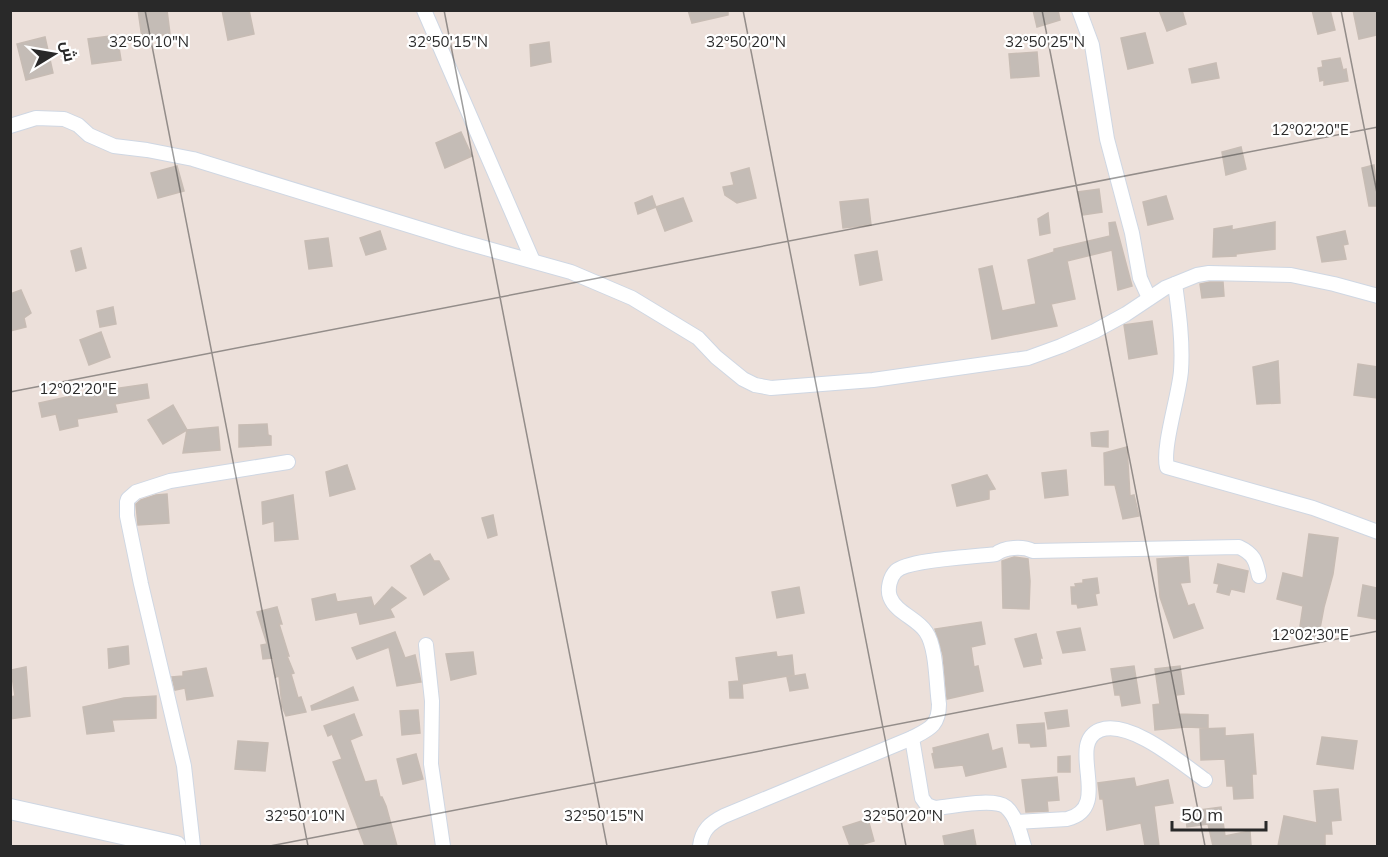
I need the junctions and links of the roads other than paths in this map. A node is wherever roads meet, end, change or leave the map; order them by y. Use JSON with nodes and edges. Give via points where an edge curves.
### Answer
{"nodes":[{"id":1,"x":424,"y":10,"type":"edge"},
{"id":2,"x":1079,"y":10,"type":"edge"},
{"id":3,"x":10,"y":126,"type":"edge"},
{"id":4,"x":532,"y":261,"type":"junction"},
{"id":5,"x":1175,"y":284,"type":"junction"},
{"id":6,"x":1377,"y":296,"type":"edge"},
{"id":7,"x":1149,"y":298,"type":"junction"},
{"id":8,"x":288,"y":462,"type":"dead end"},
{"id":9,"x":1377,"y":532,"type":"edge"},
{"id":10,"x":1259,"y":576,"type":"dead end"},
{"id":11,"x":426,"y":645,"type":"dead end"},
{"id":12,"x":912,"y":738,"type":"junction"},
{"id":13,"x":1205,"y":780,"type":"dead end"},
{"id":14,"x":10,"y":809,"type":"edge"},
{"id":15,"x":1016,"y":822,"type":"junction"},
{"id":16,"x":176,"y":846,"type":"edge"},
{"id":17,"x":193,"y":846,"type":"edge"},
{"id":18,"x":443,"y":846,"type":"edge"},
{"id":19,"x":700,"y":846,"type":"edge"},
{"id":20,"x":1024,"y":846,"type":"edge"}],
"edges":[{"from":1,"to":4,"type":"street"},
{"from":2,"to":7,"type":"street","via":[[1092,45],[1107,139],[1140,278]]},
{"from":3,"to":4,"type":"street","via":[[36,118],[64,119],[114,147],[193,159]]},
{"from":4,"to":7,"type":"street","via":[[571,272],[632,298],[698,338],[743,378],[771,388],[873,380],[1028,358],[1095,331]]},
{"from":5,"to":6,"type":"street","via":[[1209,273],[1291,275]]},
{"from":5,"to":7,"type":"street"},
{"from":5,"to":9,"type":"street","via":[[1181,362],[1167,467],[1313,508]]},
{"from":8,"to":17,"type":"street","via":[[170,481],[136,492],[127,502],[141,584],[184,766]]},
{"from":10,"to":12,"type":"street","via":[[1256,559],[1239,547],[1033,551],[1027,548],[905,566],[891,578],[888,592],[898,608],[926,632],[939,704],[934,724]]},
{"from":11,"to":18,"type":"street","via":[[432,701],[431,764]]},
{"from":12,"to":15,"type":"street","via":[[922,798],[927,805],[934,808],[999,803]]},
{"from":12,"to":19,"type":"street","via":[[724,816],[707,827]]},
{"from":13,"to":15,"type":"street","via":[[1152,743],[1124,729],[1103,729],[1092,735],[1086,745],[1089,798],[1083,810],[1067,819]]},
{"from":14,"to":16,"type":"street"},
{"from":15,"to":20,"type":"street"}]}
